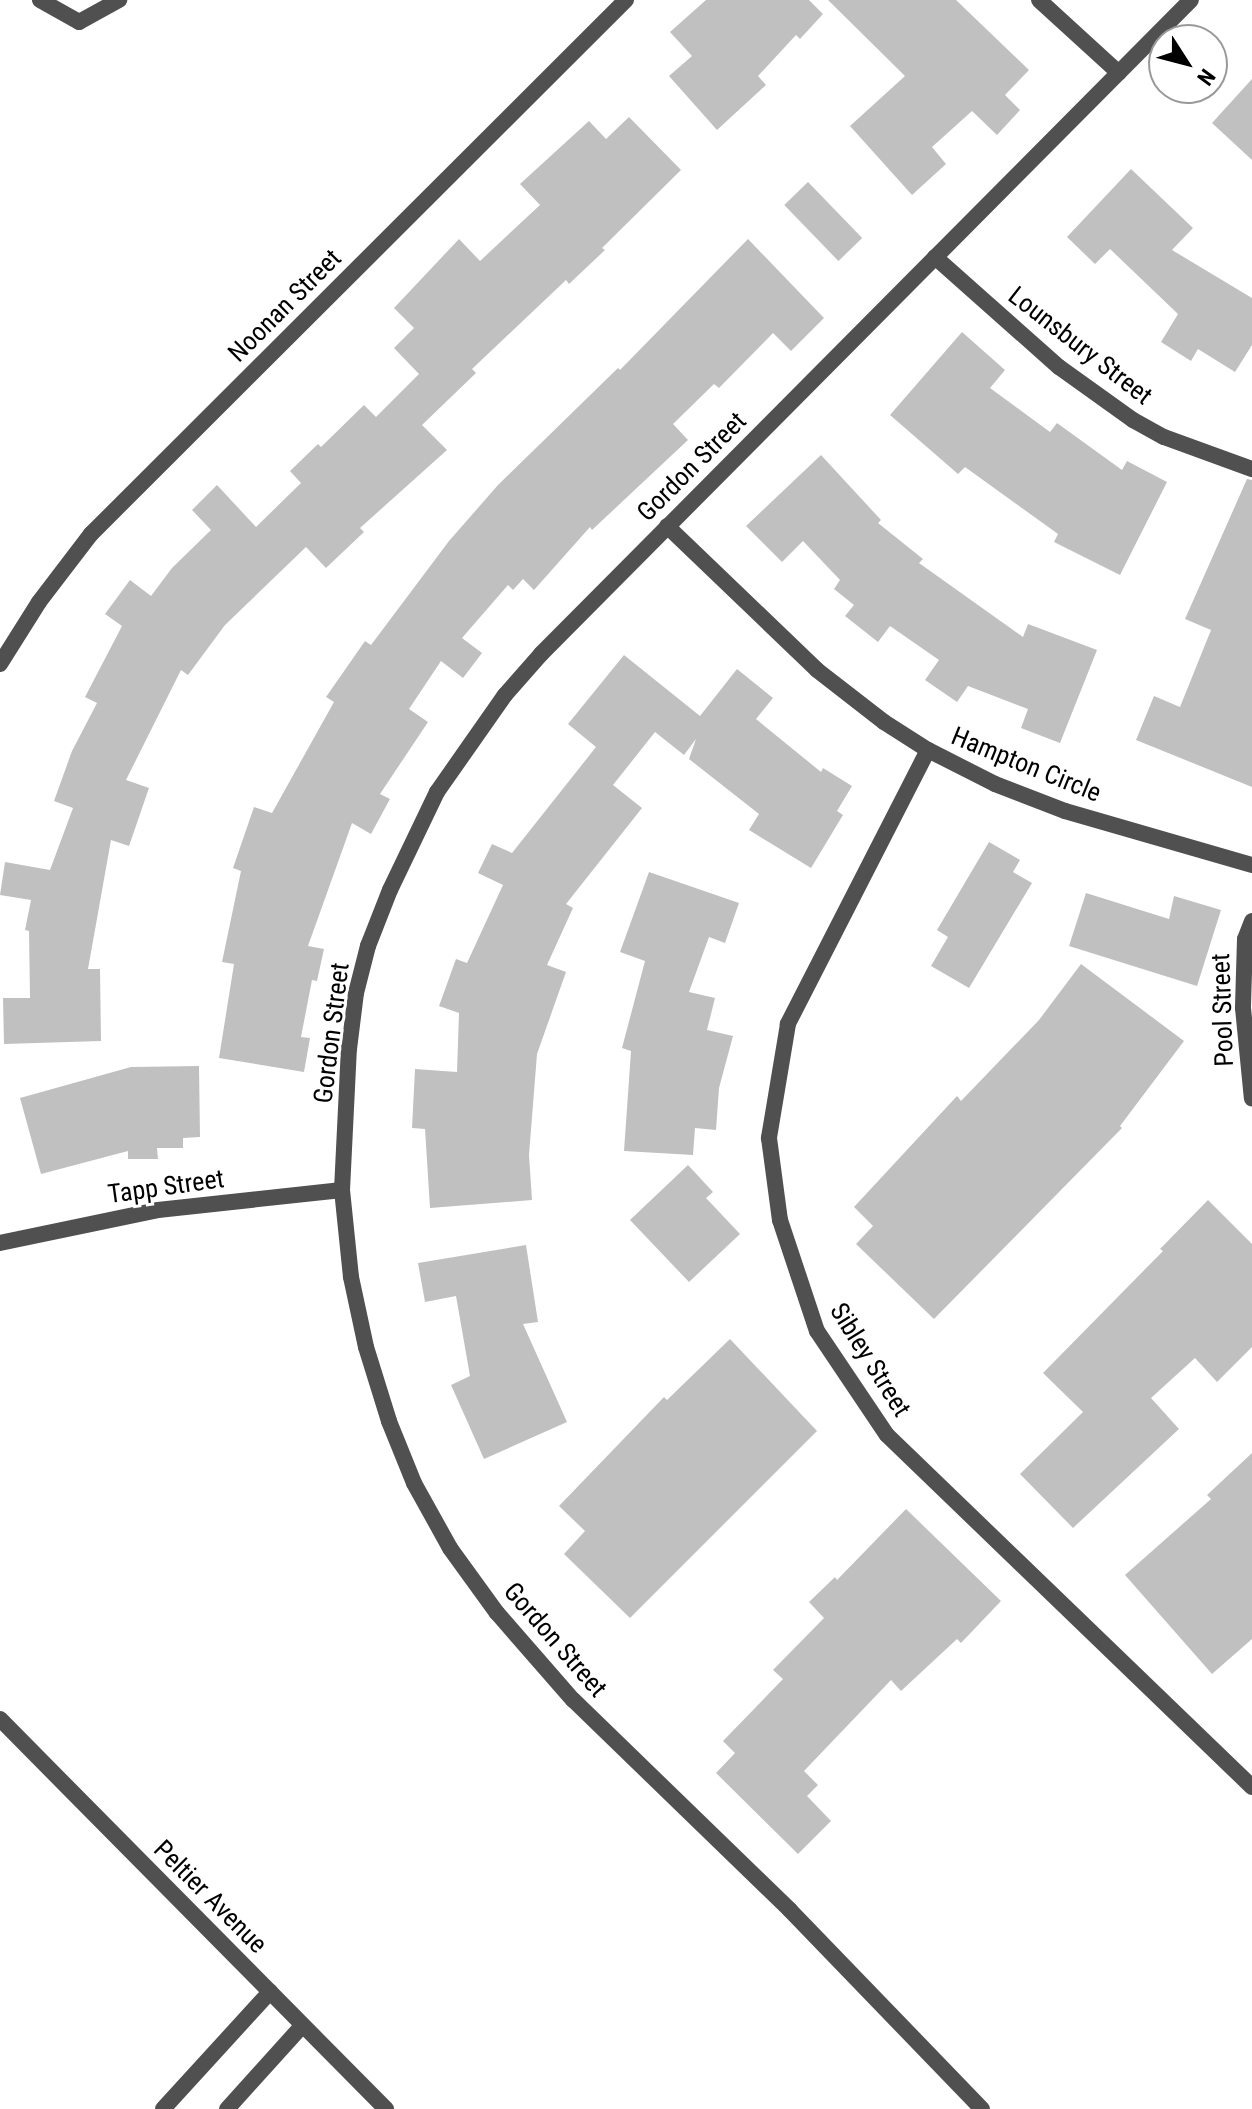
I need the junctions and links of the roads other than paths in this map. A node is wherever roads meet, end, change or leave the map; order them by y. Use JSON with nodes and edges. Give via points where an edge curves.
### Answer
{"nodes":[{"id":1,"x":40,"y":0,"type":"edge"},
{"id":2,"x":119,"y":0,"type":"edge"},
{"id":3,"x":626,"y":0,"type":"edge"},
{"id":4,"x":1039,"y":0,"type":"edge"},
{"id":5,"x":1191,"y":0,"type":"edge"},
{"id":6,"x":1119,"y":73,"type":"junction"},
{"id":7,"x":935,"y":257,"type":"junction"},
{"id":8,"x":1252,"y":469,"type":"edge"},
{"id":9,"x":667,"y":526,"type":"junction"},
{"id":10,"x":0,"y":664,"type":"edge"},
{"id":11,"x":928,"y":750,"type":"junction"},
{"id":12,"x":1252,"y":865,"type":"edge"},
{"id":13,"x":1252,"y":921,"type":"edge"},
{"id":14,"x":1252,"y":1099,"type":"edge"},
{"id":15,"x":342,"y":1190,"type":"junction"},
{"id":16,"x":2,"y":1236,"type":"edge"},
{"id":17,"x":0,"y":1719,"type":"edge"},
{"id":18,"x":1252,"y":1787,"type":"edge"},
{"id":19,"x":270,"y":1992,"type":"junction"},
{"id":20,"x":302,"y":2026,"type":"junction"},
{"id":21,"x":163,"y":2109,"type":"edge"},
{"id":22,"x":227,"y":2109,"type":"edge"},
{"id":23,"x":386,"y":2109,"type":"edge"},
{"id":24,"x":982,"y":2109,"type":"edge"}],
"edges":[{"from":1,"to":2,"type":"street","via":[[79,22]]},
{"from":3,"to":10,"type":"street","name":"Noonan Street","via":[[91,534]]},
{"from":4,"to":6,"type":"street"},
{"from":5,"to":6,"type":"street","name":"Gordon Street"},
{"from":6,"to":7,"type":"street","name":"Gordon Street"},
{"from":7,"to":8,"type":"street","name":"Lounsbury Street","via":[[1059,367],[1133,420]]},
{"from":7,"to":9,"type":"street","name":"Gordon Street"},
{"from":9,"to":11,"type":"street","name":"Hampton Circle","via":[[817,670]]},
{"from":9,"to":15,"type":"street","name":"Gordon Street","via":[[523,674],[437,792],[390,890],[356,993]]},
{"from":11,"to":12,"type":"street","name":"Hampton Circle","via":[[1065,811]]},
{"from":11,"to":18,"type":"street","name":"Sibley Street","via":[[788,1024],[769,1138],[780,1220],[817,1331],[887,1435]]},
{"from":13,"to":14,"type":"street","name":"Pool Street","via":[[1245,939],[1243,1008]]},
{"from":15,"to":16,"type":"street","name":"Tapp Street","via":[[158,1210]]},
{"from":15,"to":24,"type":"street","name":"Gordon Street","via":[[351,1277],[366,1347],[414,1483],[450,1548],[497,1613],[573,1700],[790,1910]]},
{"from":17,"to":19,"type":"street","name":"Peltier Avenue"},
{"from":19,"to":20,"type":"street","name":"Peltier Avenue"},
{"from":19,"to":21,"type":"street"},
{"from":20,"to":22,"type":"street"},
{"from":20,"to":23,"type":"street","name":"Peltier Avenue"}]}
